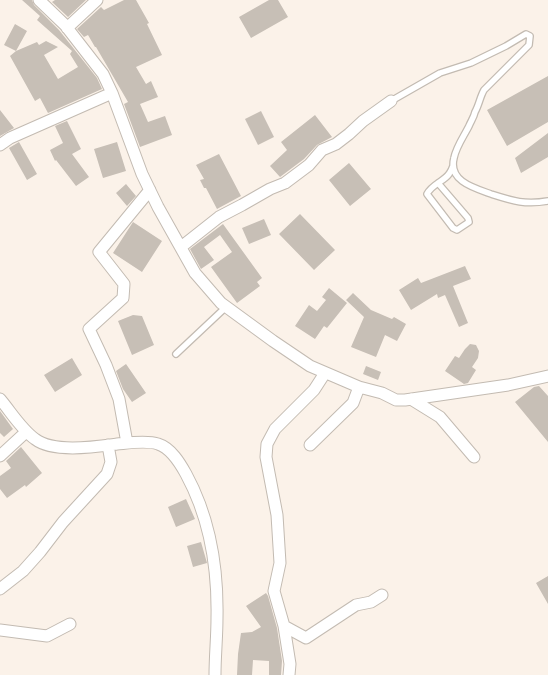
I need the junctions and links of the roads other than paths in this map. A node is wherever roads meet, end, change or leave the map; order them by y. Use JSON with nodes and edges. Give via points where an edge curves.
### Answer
{"nodes":[{"id":1,"x":39,"y":0,"type":"edge"},
{"id":2,"x":98,"y":0,"type":"edge"},
{"id":3,"x":68,"y":28,"type":"junction"},
{"id":4,"x":112,"y":93,"type":"junction"},
{"id":5,"x":391,"y":102,"type":"joint"},
{"id":6,"x":0,"y":145,"type":"edge"},
{"id":7,"x":453,"y":166,"type":"junction"},
{"id":8,"x":438,"y":183,"type":"junction"},
{"id":9,"x":150,"y":190,"type":"junction"},
{"id":10,"x":548,"y":202,"type":"edge"},
{"id":11,"x":181,"y":248,"type":"junction"},
{"id":12,"x":226,"y":307,"type":"junction"},
{"id":13,"x":176,"y":354,"type":"dead end"},
{"id":14,"x":325,"y":372,"type":"junction"},
{"id":15,"x":548,"y":376,"type":"edge"},
{"id":16,"x":359,"y":387,"type":"junction"},
{"id":17,"x":0,"y":399,"type":"edge"},
{"id":18,"x":411,"y":400,"type":"junction"},
{"id":19,"x":26,"y":432,"type":"junction"},
{"id":20,"x":127,"y":443,"type":"junction"},
{"id":21,"x":108,"y":445,"type":"junction"},
{"id":22,"x":310,"y":445,"type":"dead end"},
{"id":23,"x":0,"y":456,"type":"edge"},
{"id":24,"x":474,"y":457,"type":"dead end"},
{"id":25,"x":0,"y":589,"type":"edge"},
{"id":26,"x":382,"y":595,"type":"dead end"},
{"id":27,"x":70,"y":624,"type":"dead end"},
{"id":28,"x":284,"y":626,"type":"junction"},
{"id":29,"x":0,"y":630,"type":"edge"},
{"id":30,"x":215,"y":675,"type":"edge"},
{"id":31,"x":290,"y":675,"type":"edge"}],
"edges":[{"from":1,"to":3,"type":"street"},
{"from":2,"to":3,"type":"street"},
{"from":3,"to":4,"type":"street"},
{"from":4,"to":6,"type":"street"},
{"from":4,"to":9,"type":"street"},
{"from":5,"to":7,"type":"lane","via":[[440,73],[471,63],[526,34],[530,36],[529,45],[480,96],[456,151]]},
{"from":5,"to":11,"type":"street","via":[[336,144],[322,150],[309,166],[285,183],[219,218]]},
{"from":7,"to":8,"type":"lane","via":[[449,175]]},
{"from":7,"to":10,"type":"lane","via":[[458,178],[480,190],[524,203]]},
{"from":8,"to":8,"type":"lane","via":[[427,194],[457,230],[469,222],[468,218]]},
{"from":9,"to":11,"type":"street"},
{"from":9,"to":20,"type":"street","via":[[99,252],[124,284],[122,298],[89,329],[119,399]]},
{"from":11,"to":12,"type":"street","via":[[195,273]]},
{"from":12,"to":13,"type":"lane"},
{"from":12,"to":14,"type":"street","via":[[310,366]]},
{"from":14,"to":16,"type":"street"},
{"from":14,"to":28,"type":"street","via":[[314,390],[276,429],[268,444],[266,457],[277,515],[280,563],[274,591]]},
{"from":15,"to":18,"type":"street"},
{"from":16,"to":18,"type":"street","via":[[396,400]]},
{"from":16,"to":22,"type":"street","via":[[353,402]]},
{"from":17,"to":19,"type":"street"},
{"from":18,"to":24,"type":"street","via":[[440,417]]},
{"from":19,"to":21,"type":"street","via":[[40,443],[53,447]]},
{"from":19,"to":23,"type":"street"},
{"from":20,"to":21,"type":"street"},
{"from":20,"to":30,"type":"street","via":[[152,443],[166,447],[184,470],[204,516],[216,578]]},
{"from":21,"to":25,"type":"street","via":[[111,462],[108,474],[62,522],[23,571]]},
{"from":26,"to":28,"type":"street","via":[[356,605],[306,638]]},
{"from":27,"to":29,"type":"street","via":[[47,636]]},
{"from":28,"to":31,"type":"street"}]}
